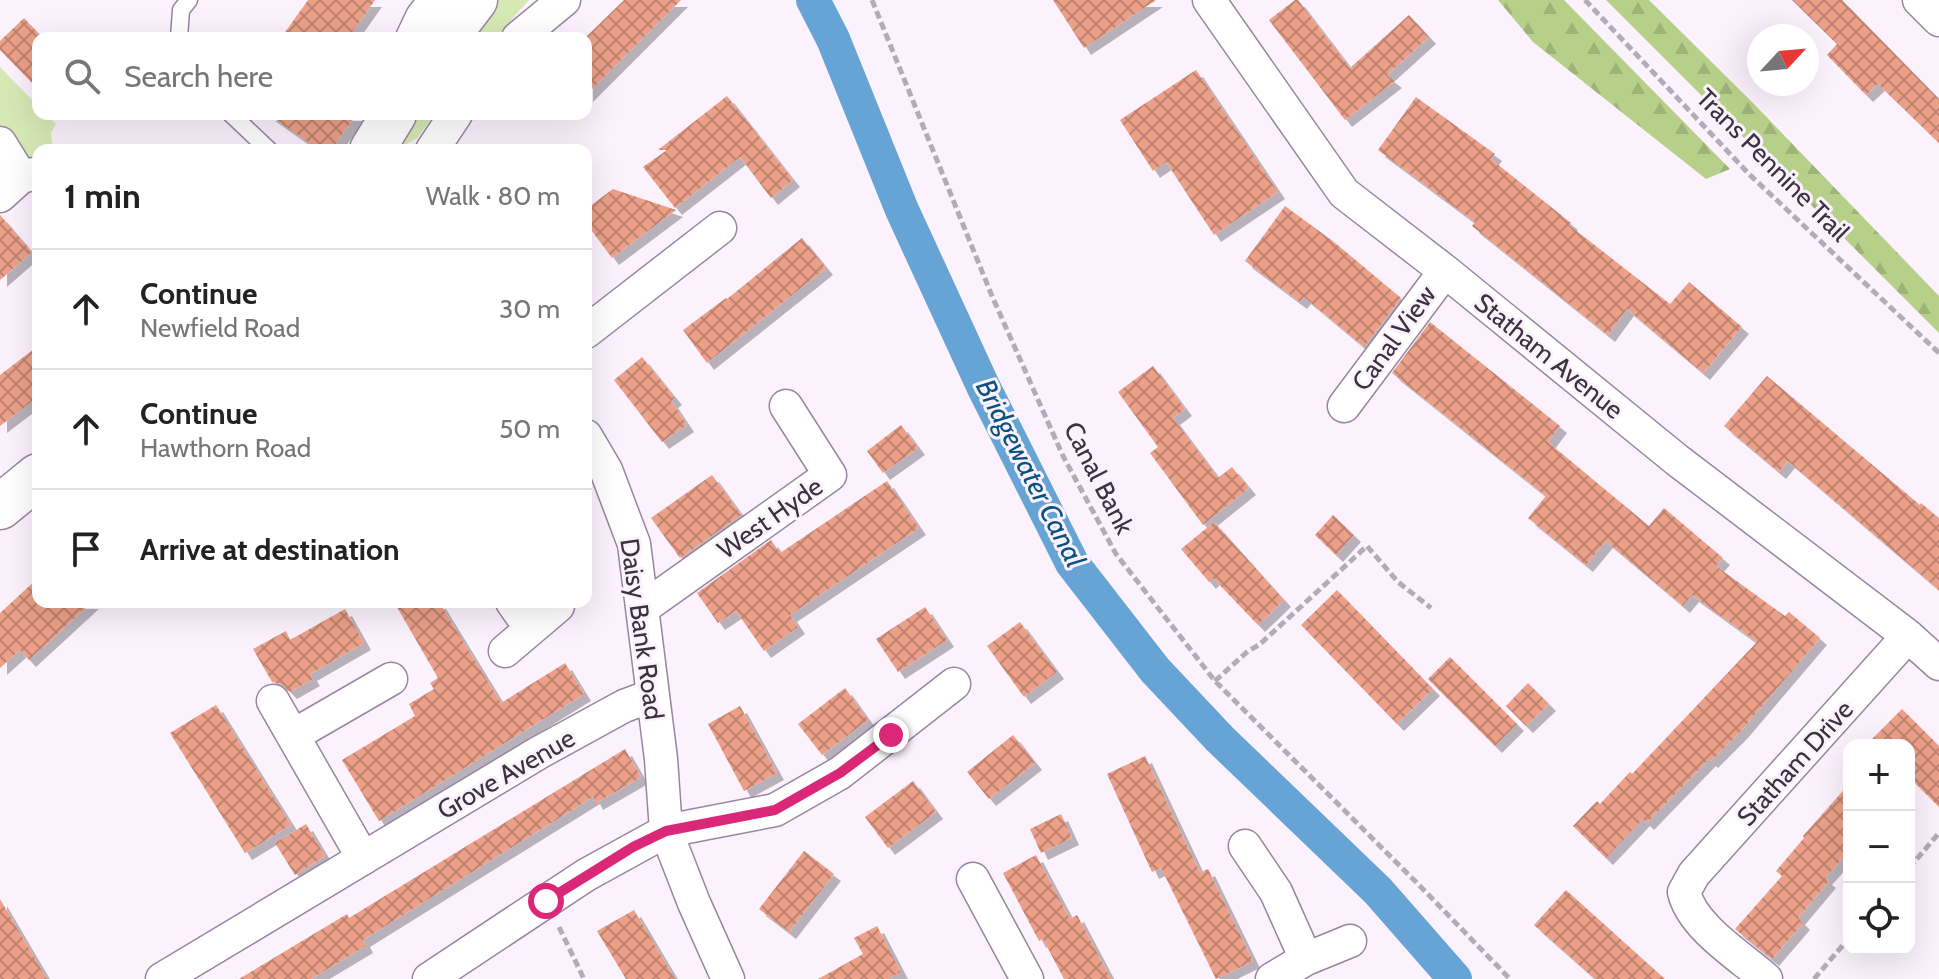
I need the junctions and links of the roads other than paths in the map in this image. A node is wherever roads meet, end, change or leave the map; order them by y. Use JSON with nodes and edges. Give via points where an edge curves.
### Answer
{"nodes":[{"id":1,"x":189,"y":0,"type":"edge"},
{"id":2,"x":435,"y":0,"type":"edge"},
{"id":3,"x":475,"y":0,"type":"edge"},
{"id":4,"x":564,"y":0,"type":"edge"},
{"id":5,"x":1209,"y":0,"type":"edge"},
{"id":6,"x":1919,"y":0,"type":"edge"},
{"id":7,"x":1939,"y":20,"type":"edge"},
{"id":8,"x":179,"y":32,"type":"edge"},
{"id":9,"x":415,"y":32,"type":"edge"},
{"id":10,"x":451,"y":32,"type":"edge"},
{"id":11,"x":525,"y":32,"type":"edge"},
{"id":12,"x":237,"y":120,"type":"edge"},
{"id":13,"x":390,"y":120,"type":"edge"},
{"id":14,"x":452,"y":120,"type":"edge"},
{"id":15,"x":0,"y":143,"type":"edge"},
{"id":16,"x":263,"y":144,"type":"edge"},
{"id":17,"x":376,"y":144,"type":"edge"},
{"id":18,"x":436,"y":144,"type":"edge"},
{"id":19,"x":20,"y":182,"type":"edge"},
{"id":20,"x":720,"y":228,"type":"dead end"},
{"id":21,"x":1445,"y":271,"type":"junction"},
{"id":22,"x":592,"y":327,"type":"edge"},
{"id":23,"x":786,"y":406,"type":"dead end"},
{"id":24,"x":1344,"y":406,"type":"dead end"},
{"id":25,"x":592,"y":446,"type":"edge"},
{"id":26,"x":32,"y":481,"type":"edge"},
{"id":27,"x":0,"y":507,"type":"edge"},
{"id":28,"x":516,"y":608,"type":"edge"},
{"id":29,"x":556,"y":608,"type":"edge"},
{"id":30,"x":643,"y":608,"type":"junction"},
{"id":31,"x":531,"y":629,"type":"junction"},
{"id":32,"x":1908,"y":636,"type":"junction"},
{"id":33,"x":505,"y":651,"type":"dead end"},
{"id":34,"x":1939,"y":664,"type":"edge"},
{"id":35,"x":391,"y":679,"type":"dead end"},
{"id":36,"x":954,"y":684,"type":"dead end"},
{"id":37,"x":651,"y":696,"type":"junction"},
{"id":38,"x":273,"y":701,"type":"dead end"},
{"id":39,"x":294,"y":735,"type":"junction"},
{"id":40,"x":666,"y":831,"type":"junction"},
{"id":41,"x":1245,"y":846,"type":"dead end"},
{"id":42,"x":363,"y":858,"type":"junction"},
{"id":43,"x":973,"y":879,"type":"dead end"},
{"id":44,"x":1350,"y":941,"type":"dead end"},
{"id":45,"x":1306,"y":959,"type":"junction"},
{"id":46,"x":162,"y":979,"type":"edge"},
{"id":47,"x":429,"y":979,"type":"edge"},
{"id":48,"x":728,"y":979,"type":"edge"},
{"id":49,"x":1027,"y":979,"type":"edge"},
{"id":50,"x":1272,"y":979,"type":"edge"},
{"id":51,"x":1766,"y":979,"type":"edge"}],
"edges":[{"from":1,"to":8,"type":"lane","via":[[181,10]]},
{"from":2,"to":9,"type":"street"},
{"from":3,"to":10,"type":"street"},
{"from":4,"to":11,"type":"street"},
{"from":5,"to":21,"type":"street","name":"Statham Avenue","via":[[1344,193]]},
{"from":6,"to":7,"type":"street"},
{"from":12,"to":16,"type":"lane"},
{"from":13,"to":17,"type":"street"},
{"from":14,"to":18,"type":"street"},
{"from":15,"to":19,"type":"street"},
{"from":20,"to":22,"type":"street"},
{"from":21,"to":24,"type":"street","name":"Canal View"},
{"from":21,"to":32,"type":"street","name":"Statham Avenue","via":[[1677,460]]},
{"from":23,"to":30,"type":"street","name":"West Hyde","via":[[830,475]]},
{"from":25,"to":30,"type":"street","name":"Daisy Bank Road","via":[[634,544]]},
{"from":26,"to":27,"type":"street"},
{"from":28,"to":31,"type":"street"},
{"from":29,"to":31,"type":"street"},
{"from":30,"to":37,"type":"street","name":"Daisy Bank Road"},
{"from":31,"to":33,"type":"street"},
{"from":32,"to":34,"type":"street","name":"Statham Avenue"},
{"from":32,"to":51,"type":"street","name":"Statham Drive","via":[[1677,888],[1697,920]]},
{"from":35,"to":39,"type":"street"},
{"from":36,"to":40,"type":"street","via":[[840,773],[775,810]]},
{"from":37,"to":40,"type":"street","name":"Daisy Bank Road"},
{"from":37,"to":42,"type":"street","name":"Grove Avenue","via":[[540,752]]},
{"from":38,"to":39,"type":"street"},
{"from":39,"to":42,"type":"street"},
{"from":40,"to":47,"type":"street","via":[[546,901]]},
{"from":40,"to":48,"type":"street","name":"Daisy Bank Road"},
{"from":41,"to":45,"type":"street","via":[[1276,892]]},
{"from":42,"to":46,"type":"street","name":"Grove Avenue"},
{"from":43,"to":49,"type":"street"},
{"from":44,"to":45,"type":"street"},
{"from":45,"to":50,"type":"street"}]}
